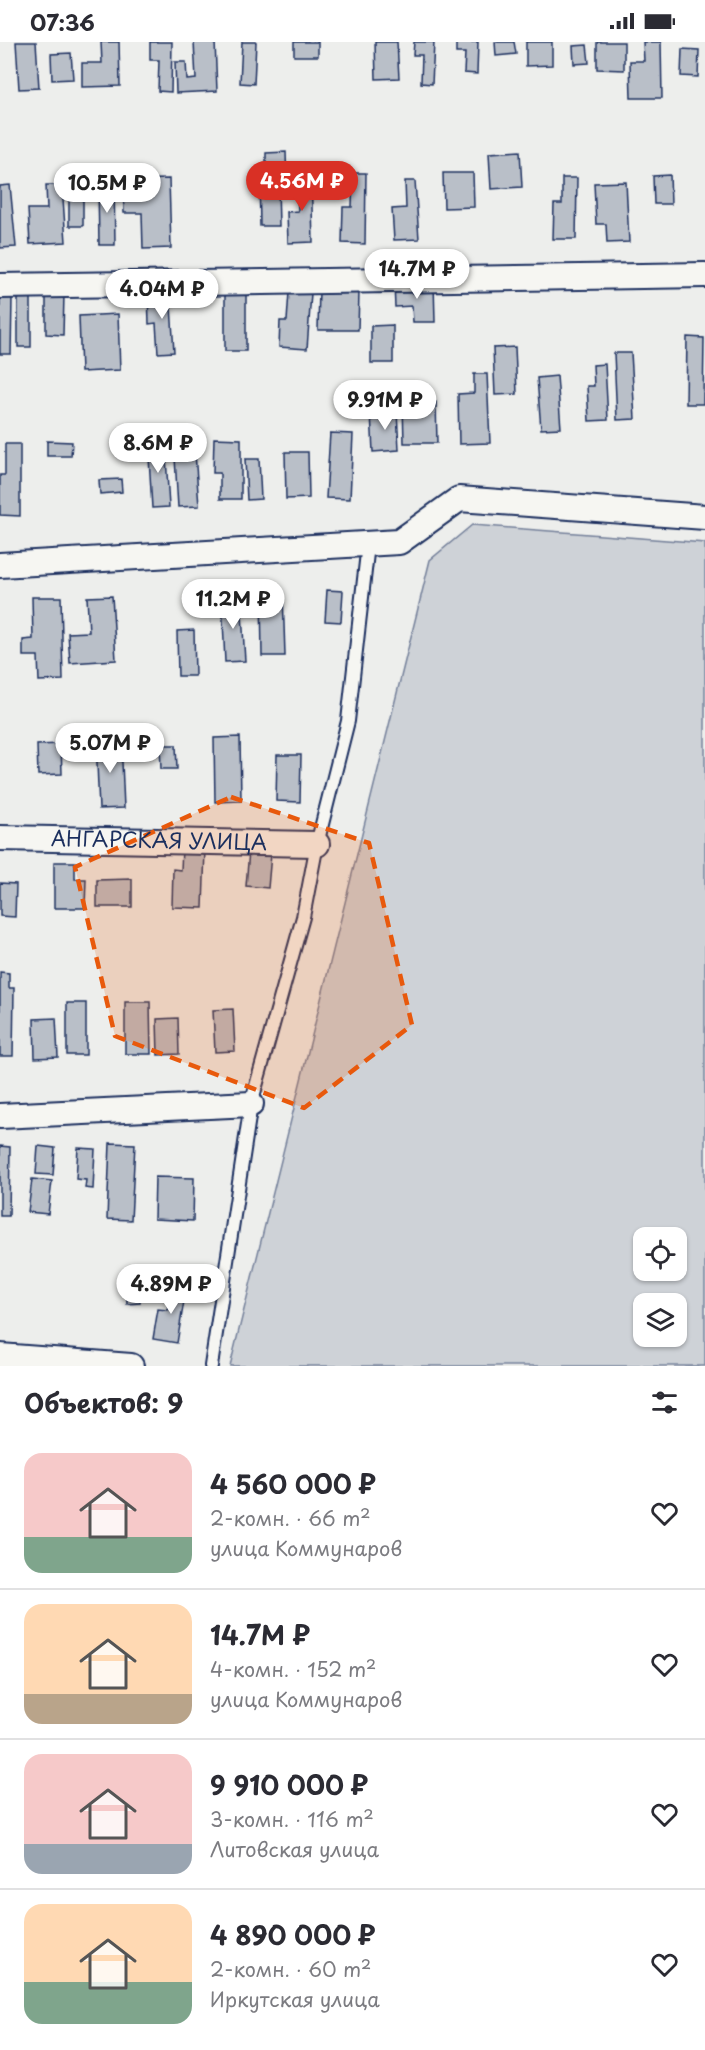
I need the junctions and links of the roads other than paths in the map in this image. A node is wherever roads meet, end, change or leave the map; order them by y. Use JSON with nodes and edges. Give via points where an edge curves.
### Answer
{"nodes":[{"id":1,"x":705,"y":275,"type":"edge"},
{"id":2,"x":0,"y":286,"type":"edge"},
{"id":3,"x":705,"y":517,"type":"edge"},
{"id":4,"x":368,"y":544,"type":"junction"},
{"id":5,"x":0,"y":566,"type":"edge"},
{"id":6,"x":0,"y":838,"type":"edge"},
{"id":7,"x":317,"y":844,"type":"junction"},
{"id":8,"x":251,"y":1104,"type":"junction"},
{"id":9,"x":0,"y":1116,"type":"edge"},
{"id":10,"x":0,"y":1356,"type":"edge"},
{"id":11,"x":132,"y":1366,"type":"edge"},
{"id":12,"x":211,"y":1366,"type":"edge"}],
"edges":[{"from":1,"to":2,"type":"street"},
{"from":3,"to":4,"type":"street","via":[[459,499],[399,542]]},
{"from":4,"to":5,"type":"street"},
{"from":4,"to":7,"type":"lane","via":[[348,721]]},
{"from":6,"to":7,"type":"street","name":"АНГАРСКАЯ УЛИЦА"},
{"from":7,"to":8,"type":"lane","via":[[303,918]]},
{"from":8,"to":9,"type":"street"},
{"from":8,"to":12,"type":"lane"},
{"from":10,"to":11,"type":"street"}]}
